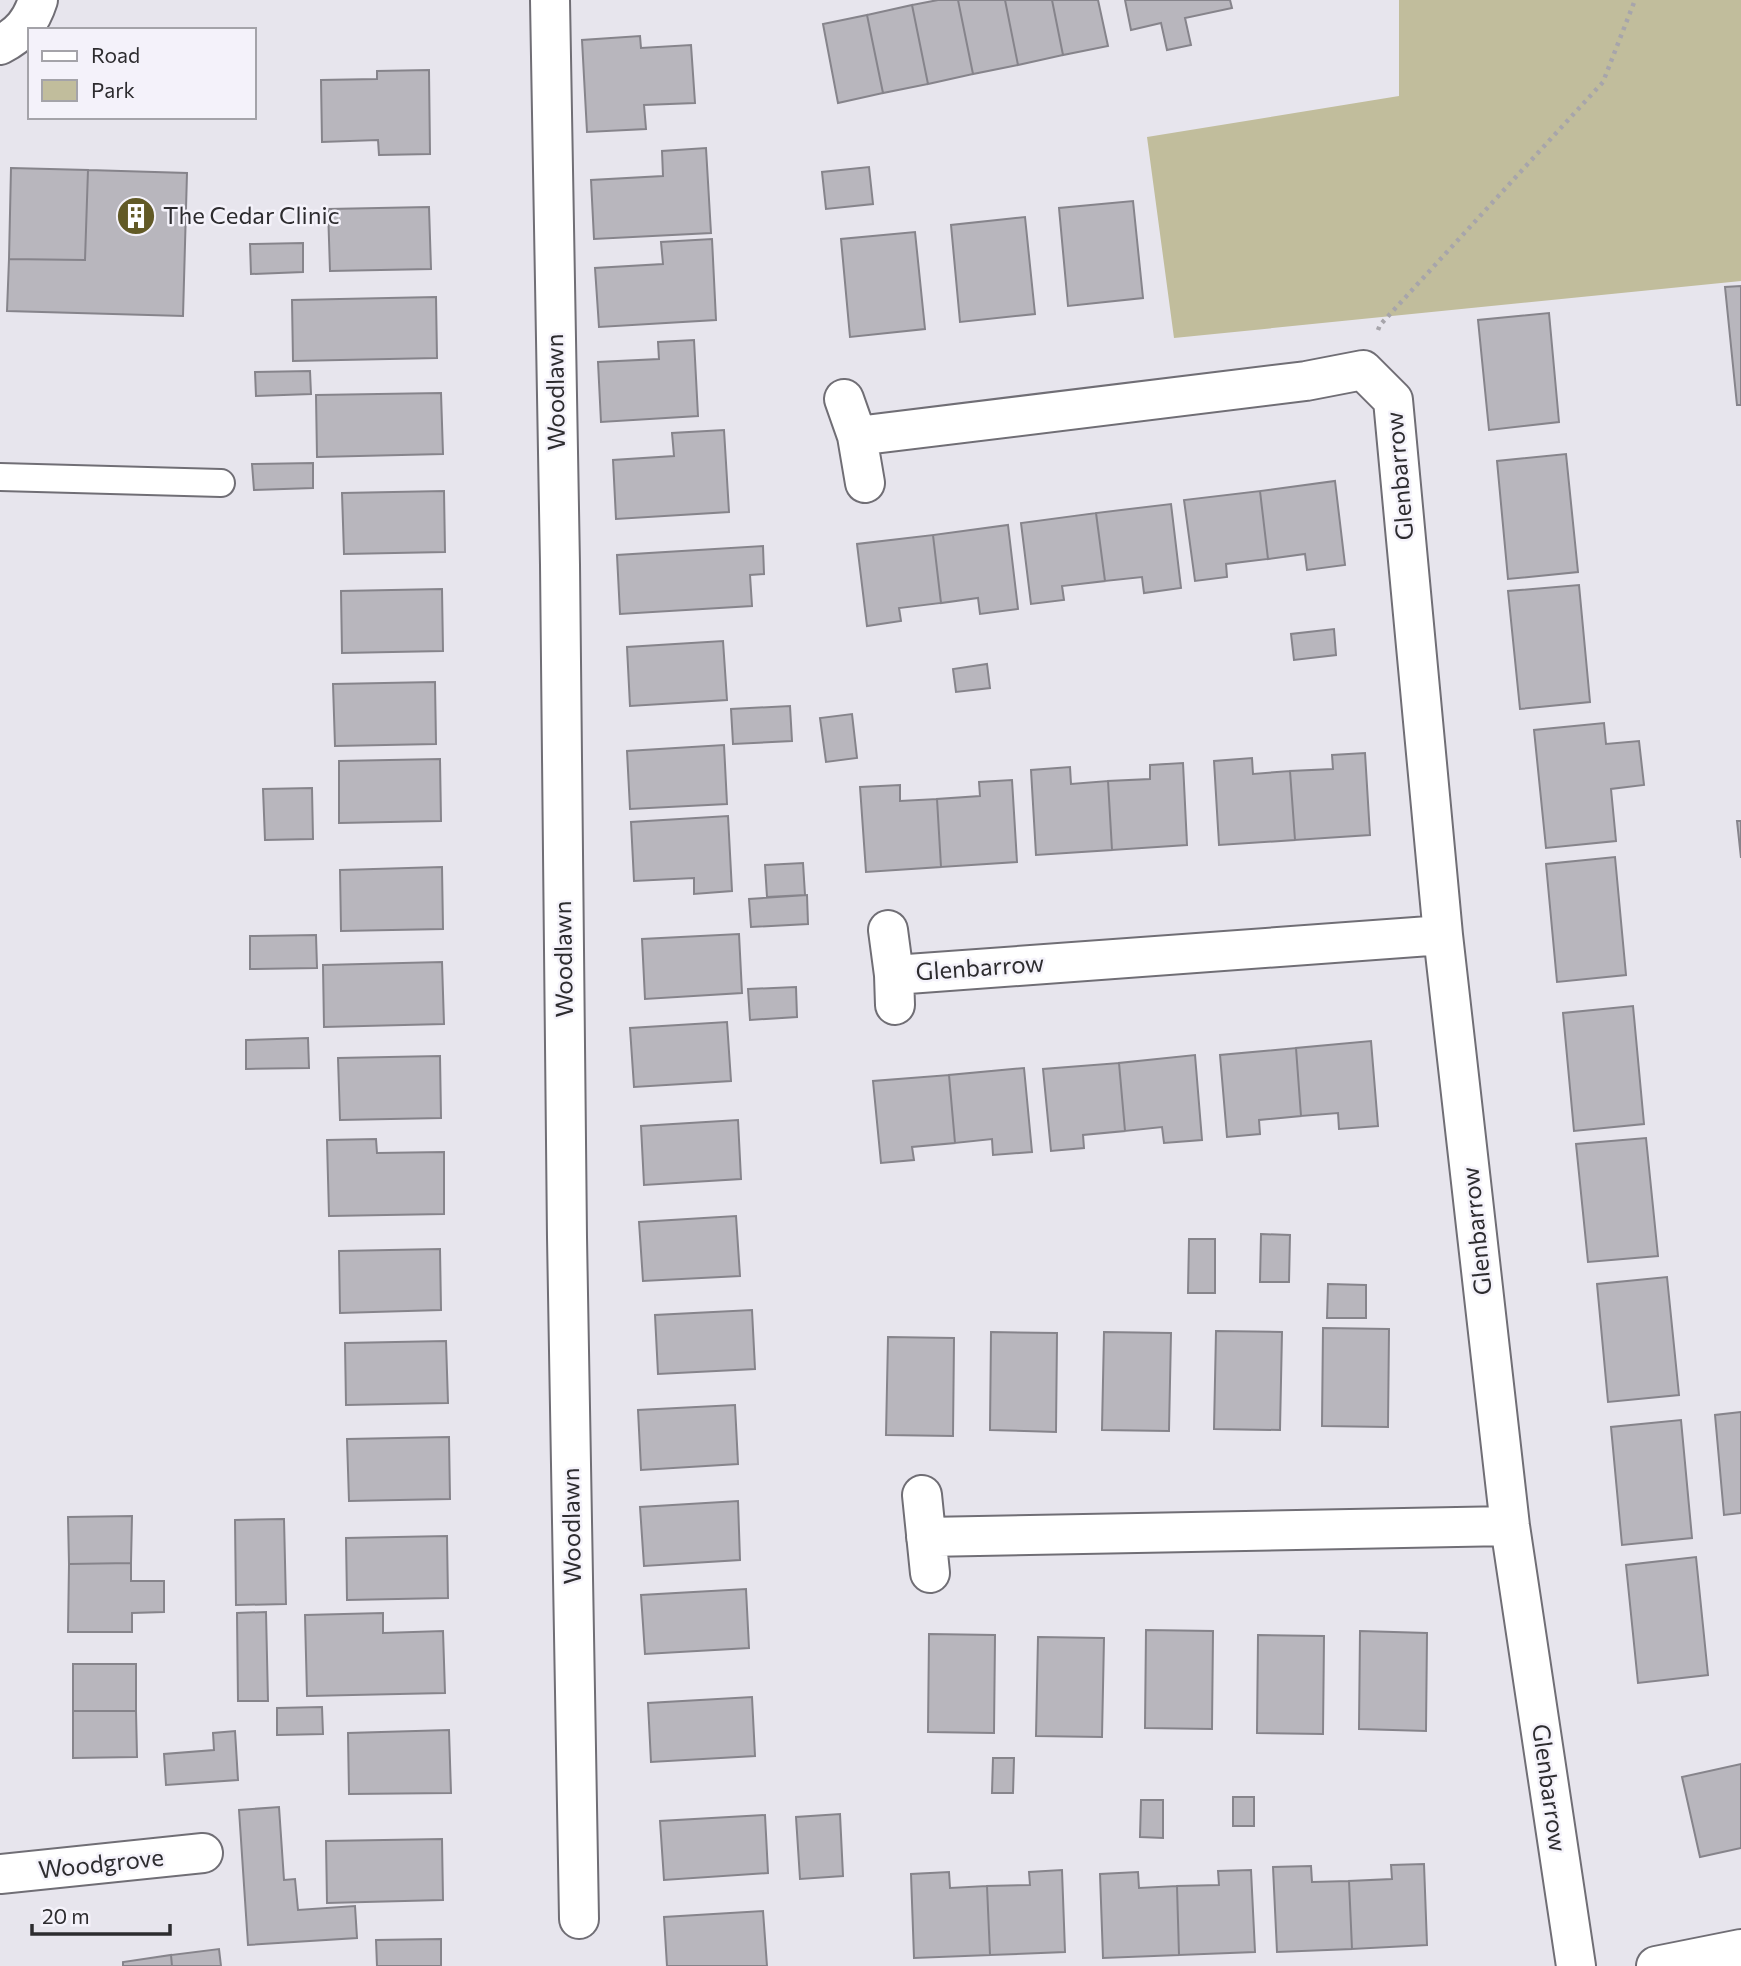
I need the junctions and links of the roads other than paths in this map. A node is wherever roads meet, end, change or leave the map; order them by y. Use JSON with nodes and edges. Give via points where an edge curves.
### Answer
{"nodes":[{"id":1,"x":39,"y":0,"type":"edge"},
{"id":2,"x":550,"y":0,"type":"edge"},
{"id":3,"x":0,"y":45,"type":"edge"},
{"id":4,"x":0,"y":60,"type":"edge"},
{"id":5,"x":844,"y":399,"type":"dead end"},
{"id":6,"x":857,"y":436,"type":"junction"},
{"id":7,"x":0,"y":477,"type":"edge"},
{"id":8,"x":864,"y":482,"type":"dead end"},
{"id":9,"x":222,"y":483,"type":"dead end"},
{"id":10,"x":888,"y":930,"type":"dead end"},
{"id":11,"x":1443,"y":936,"type":"junction"},
{"id":12,"x":922,"y":1495,"type":"dead end"},
{"id":13,"x":1510,"y":1526,"type":"junction"},
{"id":14,"x":203,"y":1853,"type":"dead end"},
{"id":15,"x":0,"y":1874,"type":"edge"},
{"id":16,"x":579,"y":1919,"type":"dead end"},
{"id":17,"x":1741,"y":1949,"type":"edge"},
{"id":18,"x":1576,"y":1966,"type":"edge"},
{"id":19,"x":1656,"y":1966,"type":"edge"}],
"edges":[{"from":1,"to":3,"type":"street","via":[[31,20],[18,35]]},
{"from":2,"to":16,"type":"street","name":"Woodlawn"},
{"from":3,"to":4,"type":"lane"},
{"from":5,"to":6,"type":"street"},
{"from":6,"to":8,"type":"street"},
{"from":6,"to":11,"type":"street","name":"Glenbarrow","via":[[1306,381],[1363,370],[1393,400]]},
{"from":7,"to":9,"type":"lane"},
{"from":10,"to":11,"type":"street","name":"Glenbarrow","via":[[895,990]]},
{"from":11,"to":13,"type":"street","name":"Glenbarrow"},
{"from":12,"to":13,"type":"street","via":[[928,1555]]},
{"from":13,"to":18,"type":"street","name":"Glenbarrow"},
{"from":14,"to":15,"type":"street","name":"Woodgrove"},
{"from":17,"to":19,"type":"street"}]}
